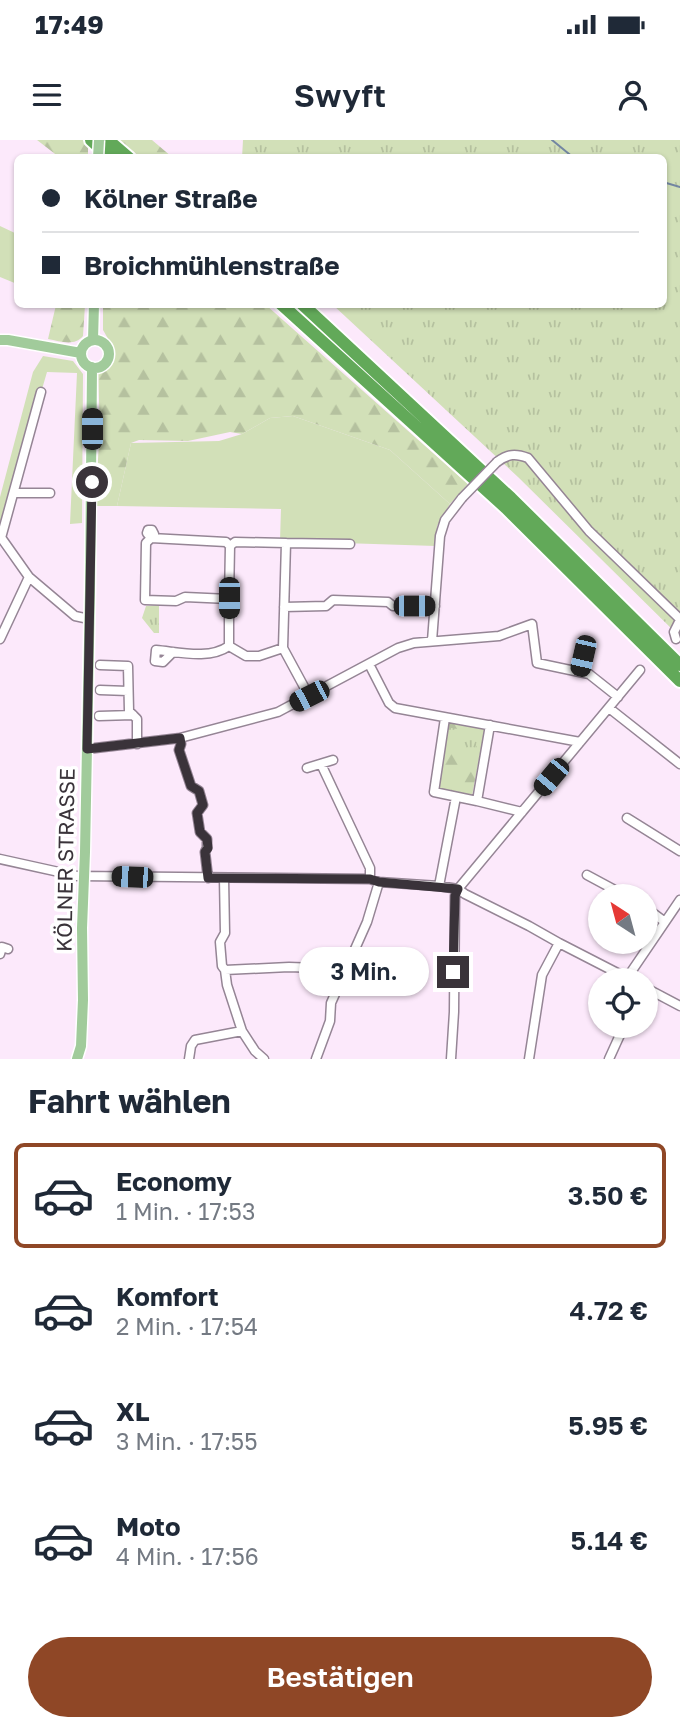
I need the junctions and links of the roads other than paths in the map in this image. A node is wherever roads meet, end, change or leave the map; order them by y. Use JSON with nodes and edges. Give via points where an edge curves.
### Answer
{"nodes":[{"id":1,"x":91,"y":140,"type":"edge"},
{"id":2,"x":108,"y":140,"type":"edge"},
{"id":3,"x":107,"y":154,"type":"edge"},
{"id":4,"x":124,"y":154,"type":"edge"},
{"id":5,"x":94,"y":308,"type":"edge"},
{"id":6,"x":285,"y":308,"type":"edge"},
{"id":7,"x":306,"y":308,"type":"edge"},
{"id":8,"x":0,"y":340,"type":"edge"},
{"id":9,"x":93,"y":340,"type":"junction"},
{"id":10,"x":81,"y":353,"type":"junction"},
{"id":11,"x":92,"y":368,"type":"junction"},
{"id":12,"x":41,"y":392,"type":"dead end"},
{"id":13,"x":50,"y":492,"type":"dead end"},
{"id":14,"x":14,"y":493,"type":"junction"},
{"id":15,"x":1,"y":537,"type":"edge"},
{"id":16,"x":286,"y":543,"type":"junction"},
{"id":17,"x":350,"y":544,"type":"dead end"},
{"id":18,"x":230,"y":545,"type":"junction"},
{"id":19,"x":29,"y":577,"type":"junction"},
{"id":20,"x":229,"y":598,"type":"junction"},
{"id":21,"x":435,"y":606,"type":"junction"},
{"id":22,"x":284,"y":607,"type":"junction"},
{"id":23,"x":89,"y":619,"type":"junction"},
{"id":24,"x":680,"y":620,"type":"edge"},
{"id":25,"x":0,"y":639,"type":"edge"},
{"id":26,"x":676,"y":639,"type":"dead end"},
{"id":27,"x":432,"y":641,"type":"junction"},
{"id":28,"x":587,"y":641,"type":"dead end"},
{"id":29,"x":229,"y":646,"type":"junction"},
{"id":30,"x":283,"y":648,"type":"junction"},
{"id":31,"x":173,"y":652,"type":"dead end"},
{"id":32,"x":369,"y":664,"type":"junction"},
{"id":33,"x":100,"y":665,"type":"dead end"},
{"id":34,"x":680,"y":665,"type":"edge"},
{"id":35,"x":640,"y":670,"type":"dead end"},
{"id":36,"x":580,"y":672,"type":"junction"},
{"id":37,"x":680,"y":681,"type":"edge"},
{"id":38,"x":100,"y":690,"type":"dead end"},
{"id":39,"x":128,"y":691,"type":"junction"},
{"id":40,"x":309,"y":696,"type":"junction"},
{"id":41,"x":618,"y":697,"type":"junction"},
{"id":42,"x":609,"y":708,"type":"junction"},
{"id":43,"x":133,"y":715,"type":"junction"},
{"id":44,"x":99,"y":716,"type":"dead end"},
{"id":45,"x":445,"y":718,"type":"junction"},
{"id":46,"x":490,"y":725,"type":"junction"},
{"id":47,"x":180,"y":738,"type":"junction"},
{"id":48,"x":580,"y":742,"type":"junction"},
{"id":49,"x":137,"y":744,"type":"junction"},
{"id":50,"x":87,"y":749,"type":"junction"},
{"id":51,"x":332,"y":760,"type":"dead end"},
{"id":52,"x":321,"y":764,"type":"junction"},
{"id":53,"x":680,"y":764,"type":"edge"},
{"id":54,"x":307,"y":768,"type":"dead end"},
{"id":55,"x":456,"y":797,"type":"junction"},
{"id":56,"x":477,"y":801,"type":"junction"},
{"id":57,"x":522,"y":811,"type":"junction"},
{"id":58,"x":626,"y":818,"type":"dead end"},
{"id":59,"x":680,"y":851,"type":"edge"},
{"id":60,"x":0,"y":859,"type":"edge"},
{"id":61,"x":85,"y":875,"type":"junction"},
{"id":62,"x":587,"y":875,"type":"dead end"},
{"id":63,"x":208,"y":878,"type":"junction"},
{"id":64,"x":224,"y":878,"type":"junction"},
{"id":65,"x":375,"y":880,"type":"junction"},
{"id":66,"x":604,"y":884,"type":"edge"},
{"id":67,"x":439,"y":886,"type":"junction"},
{"id":68,"x":458,"y":889,"type":"junction"},
{"id":69,"x":680,"y":900,"type":"edge"},
{"id":70,"x":658,"y":917,"type":"edge"},
{"id":71,"x":665,"y":922,"type":"junction"},
{"id":72,"x":559,"y":943,"type":"junction"},
{"id":73,"x":8,"y":949,"type":"dead end"},
{"id":74,"x":0,"y":954,"type":"edge"},
{"id":75,"x":608,"y":968,"type":"edge"},
{"id":76,"x":636,"y":968,"type":"edge"},
{"id":77,"x":345,"y":969,"type":"junction"},
{"id":78,"x":225,"y":970,"type":"junction"},
{"id":79,"x":658,"y":994,"type":"edge"},
{"id":80,"x":680,"y":1006,"type":"edge"},
{"id":81,"x":242,"y":1031,"type":"junction"},
{"id":82,"x":619,"y":1038,"type":"edge"},
{"id":83,"x":77,"y":1059,"type":"edge"},
{"id":84,"x":189,"y":1059,"type":"edge"},
{"id":85,"x":264,"y":1059,"type":"edge"},
{"id":86,"x":316,"y":1059,"type":"edge"},
{"id":87,"x":451,"y":1059,"type":"edge"},
{"id":88,"x":529,"y":1059,"type":"edge"},
{"id":89,"x":609,"y":1059,"type":"edge"}],
"edges":[{"from":1,"to":3,"type":"highway"},
{"from":2,"to":4,"type":"highway"},
{"from":5,"to":9,"type":"main road"},
{"from":6,"to":37,"type":"highway","via":[[506,508]]},
{"from":7,"to":34,"type":"highway"},
{"from":8,"to":10,"type":"main road"},
{"from":9,"to":10,"type":"main road"},
{"from":9,"to":11,"type":"main road","via":[[102,343],[108,355],[105,363]]},
{"from":10,"to":11,"type":"main road"},
{"from":11,"to":23,"type":"main road","name":"KÖLNER STRASSE"},
{"from":12,"to":14,"type":"street"},
{"from":13,"to":14,"type":"street"},
{"from":14,"to":15,"type":"street"},
{"from":15,"to":19,"type":"street"},
{"from":16,"to":17,"type":"street"},
{"from":16,"to":18,"type":"street"},
{"from":16,"to":22,"type":"street"},
{"from":18,"to":20,"type":"street"},
{"from":18,"to":20,"type":"street","via":[[151,538],[146,543],[145,592],[145,600],[153,601]]},
{"from":19,"to":23,"type":"street","via":[[75,616]]},
{"from":19,"to":25,"type":"street"},
{"from":20,"to":29,"type":"street"},
{"from":21,"to":22,"type":"street","via":[[333,600],[327,607]]},
{"from":21,"to":24,"type":"street","bridge":true,"via":[[444,520],[498,462],[519,454],[528,458],[589,531]]},
{"from":21,"to":27,"type":"street"},
{"from":22,"to":30,"type":"street"},
{"from":23,"to":50,"type":"main road","name":"KÖLNER STRASSE"},
{"from":24,"to":26,"type":"street"},
{"from":27,"to":32,"type":"street","via":[[398,648]]},
{"from":27,"to":36,"type":"street","via":[[499,636],[532,624],[537,663]]},
{"from":28,"to":36,"type":"street"},
{"from":29,"to":30,"type":"street","via":[[246,656]]},
{"from":29,"to":31,"type":"street","via":[[213,653]]},
{"from":30,"to":40,"type":"street"},
{"from":32,"to":40,"type":"street"},
{"from":32,"to":45,"type":"street","via":[[395,708]]},
{"from":33,"to":39,"type":"street","via":[[128,666]]},
{"from":35,"to":41,"type":"street"},
{"from":36,"to":41,"type":"street"},
{"from":38,"to":39,"type":"street"},
{"from":39,"to":43,"type":"street"},
{"from":40,"to":47,"type":"street","via":[[278,712]]},
{"from":41,"to":42,"type":"street"},
{"from":42,"to":48,"type":"street"},
{"from":42,"to":53,"type":"street"},
{"from":43,"to":44,"type":"street"},
{"from":43,"to":49,"type":"street"},
{"from":45,"to":46,"type":"street"},
{"from":45,"to":55,"type":"street","via":[[434,792]]},
{"from":46,"to":48,"type":"street"},
{"from":46,"to":56,"type":"street"},
{"from":47,"to":49,"type":"street"},
{"from":47,"to":63,"type":"street","via":[[179,750],[191,786],[199,791],[203,805],[197,813],[200,832],[207,839]]},
{"from":48,"to":57,"type":"street"},
{"from":49,"to":50,"type":"street"},
{"from":50,"to":61,"type":"main road","name":"KÖLNER STRASSE"},
{"from":51,"to":52,"type":"street"},
{"from":52,"to":54,"type":"street"},
{"from":52,"to":65,"type":"street"},
{"from":55,"to":56,"type":"street"},
{"from":55,"to":67,"type":"street"},
{"from":56,"to":57,"type":"street"},
{"from":57,"to":68,"type":"street"},
{"from":58,"to":59,"type":"street"},
{"from":60,"to":61,"type":"street"},
{"from":61,"to":63,"type":"street"},
{"from":61,"to":83,"type":"main road","name":"KÖLNER STRASSE"},
{"from":62,"to":66,"type":"street"},
{"from":63,"to":64,"type":"street"},
{"from":64,"to":65,"type":"street"},
{"from":64,"to":78,"type":"street","via":[[226,933],[220,942]]},
{"from":65,"to":67,"type":"street"},
{"from":65,"to":77,"type":"street","via":[[366,922]]},
{"from":67,"to":68,"type":"street"},
{"from":68,"to":72,"type":"street"},
{"from":68,"to":87,"type":"street"},
{"from":69,"to":71,"type":"street"},
{"from":70,"to":71,"type":"street"},
{"from":71,"to":76,"type":"street"},
{"from":72,"to":75,"type":"street"},
{"from":72,"to":88,"type":"street","via":[[542,975]]},
{"from":73,"to":74,"type":"street","via":[[2,947]]},
{"from":77,"to":78,"type":"street"},
{"from":77,"to":86,"type":"street"},
{"from":78,"to":81,"type":"street"},
{"from":79,"to":80,"type":"street"},
{"from":81,"to":84,"type":"street","via":[[195,1040]]},
{"from":81,"to":85,"type":"street"},
{"from":82,"to":89,"type":"street"}]}
